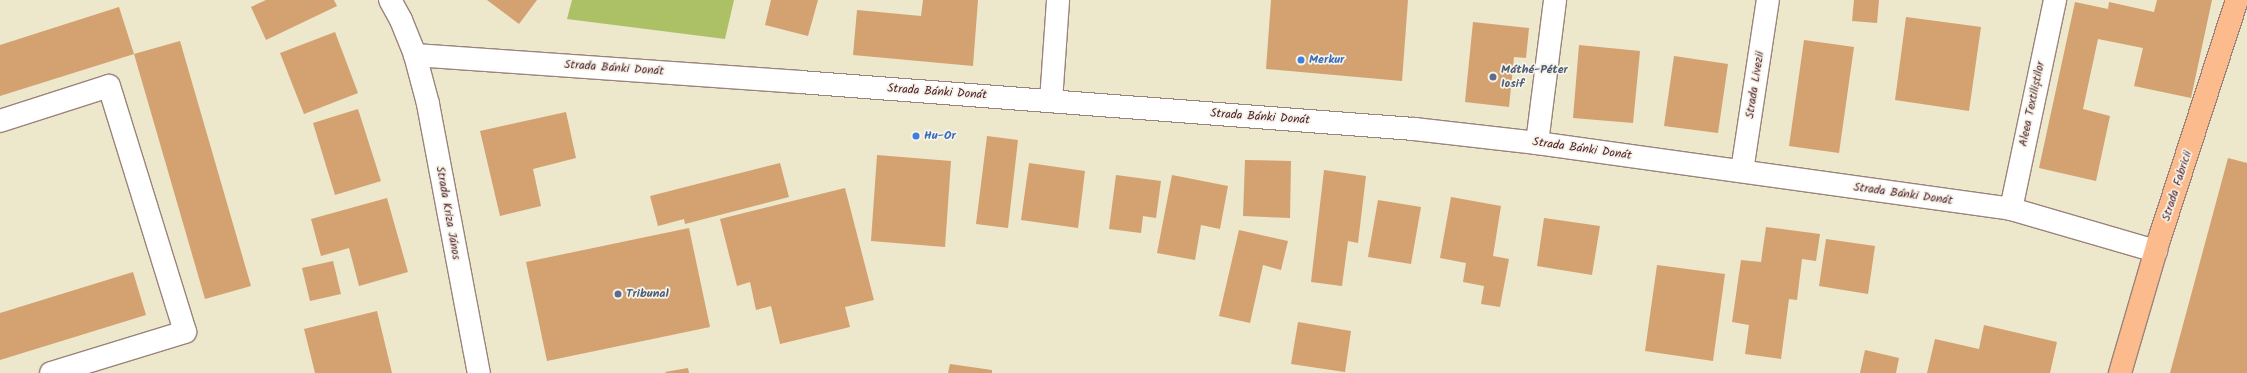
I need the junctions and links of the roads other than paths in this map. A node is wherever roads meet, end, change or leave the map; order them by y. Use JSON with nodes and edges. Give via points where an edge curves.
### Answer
{"nodes":[{"id":1,"x":390,"y":0,"type":"edge"},
{"id":2,"x":1058,"y":0,"type":"edge"},
{"id":3,"x":1555,"y":0,"type":"edge"},
{"id":4,"x":1768,"y":0,"type":"edge"},
{"id":5,"x":2055,"y":0,"type":"edge"},
{"id":6,"x":2237,"y":0,"type":"edge"},
{"id":7,"x":415,"y":55,"type":"junction"},
{"id":8,"x":1051,"y":101,"type":"junction"},
{"id":9,"x":0,"y":121,"type":"edge"},
{"id":10,"x":1537,"y":143,"type":"junction"},
{"id":11,"x":1742,"y":171,"type":"junction"},
{"id":12,"x":2011,"y":209,"type":"junction"},
{"id":13,"x":2156,"y":251,"type":"junction"},
{"id":14,"x":51,"y":373,"type":"edge"},
{"id":15,"x":479,"y":373,"type":"edge"},
{"id":16,"x":2120,"y":373,"type":"edge"}],
"edges":[{"from":1,"to":7,"type":"street"},
{"from":2,"to":8,"type":"street"},
{"from":3,"to":10,"type":"street"},
{"from":4,"to":11,"type":"street","name":"Strada Livezii"},
{"from":5,"to":12,"type":"street","name":"Aleea Textiliștilor"},
{"from":6,"to":13,"type":"main road","name":"Strada Fabricii"},
{"from":7,"to":8,"type":"street","name":"Strada Bánki Donát"},
{"from":7,"to":15,"type":"street","name":"Strada Kriza János","via":[[428,104]]},
{"from":8,"to":10,"type":"street","name":"Strada Bánki Donát","via":[[1414,129]]},
{"from":9,"to":14,"type":"street","via":[[109,86],[185,332]]},
{"from":10,"to":11,"type":"street","name":"Strada Bánki Donát"},
{"from":11,"to":12,"type":"street","name":"Strada Bánki Donát"},
{"from":12,"to":13,"type":"street","name":"Strada Bánki Donát"},
{"from":13,"to":16,"type":"main road","name":"Strada Fabricii"}]}
